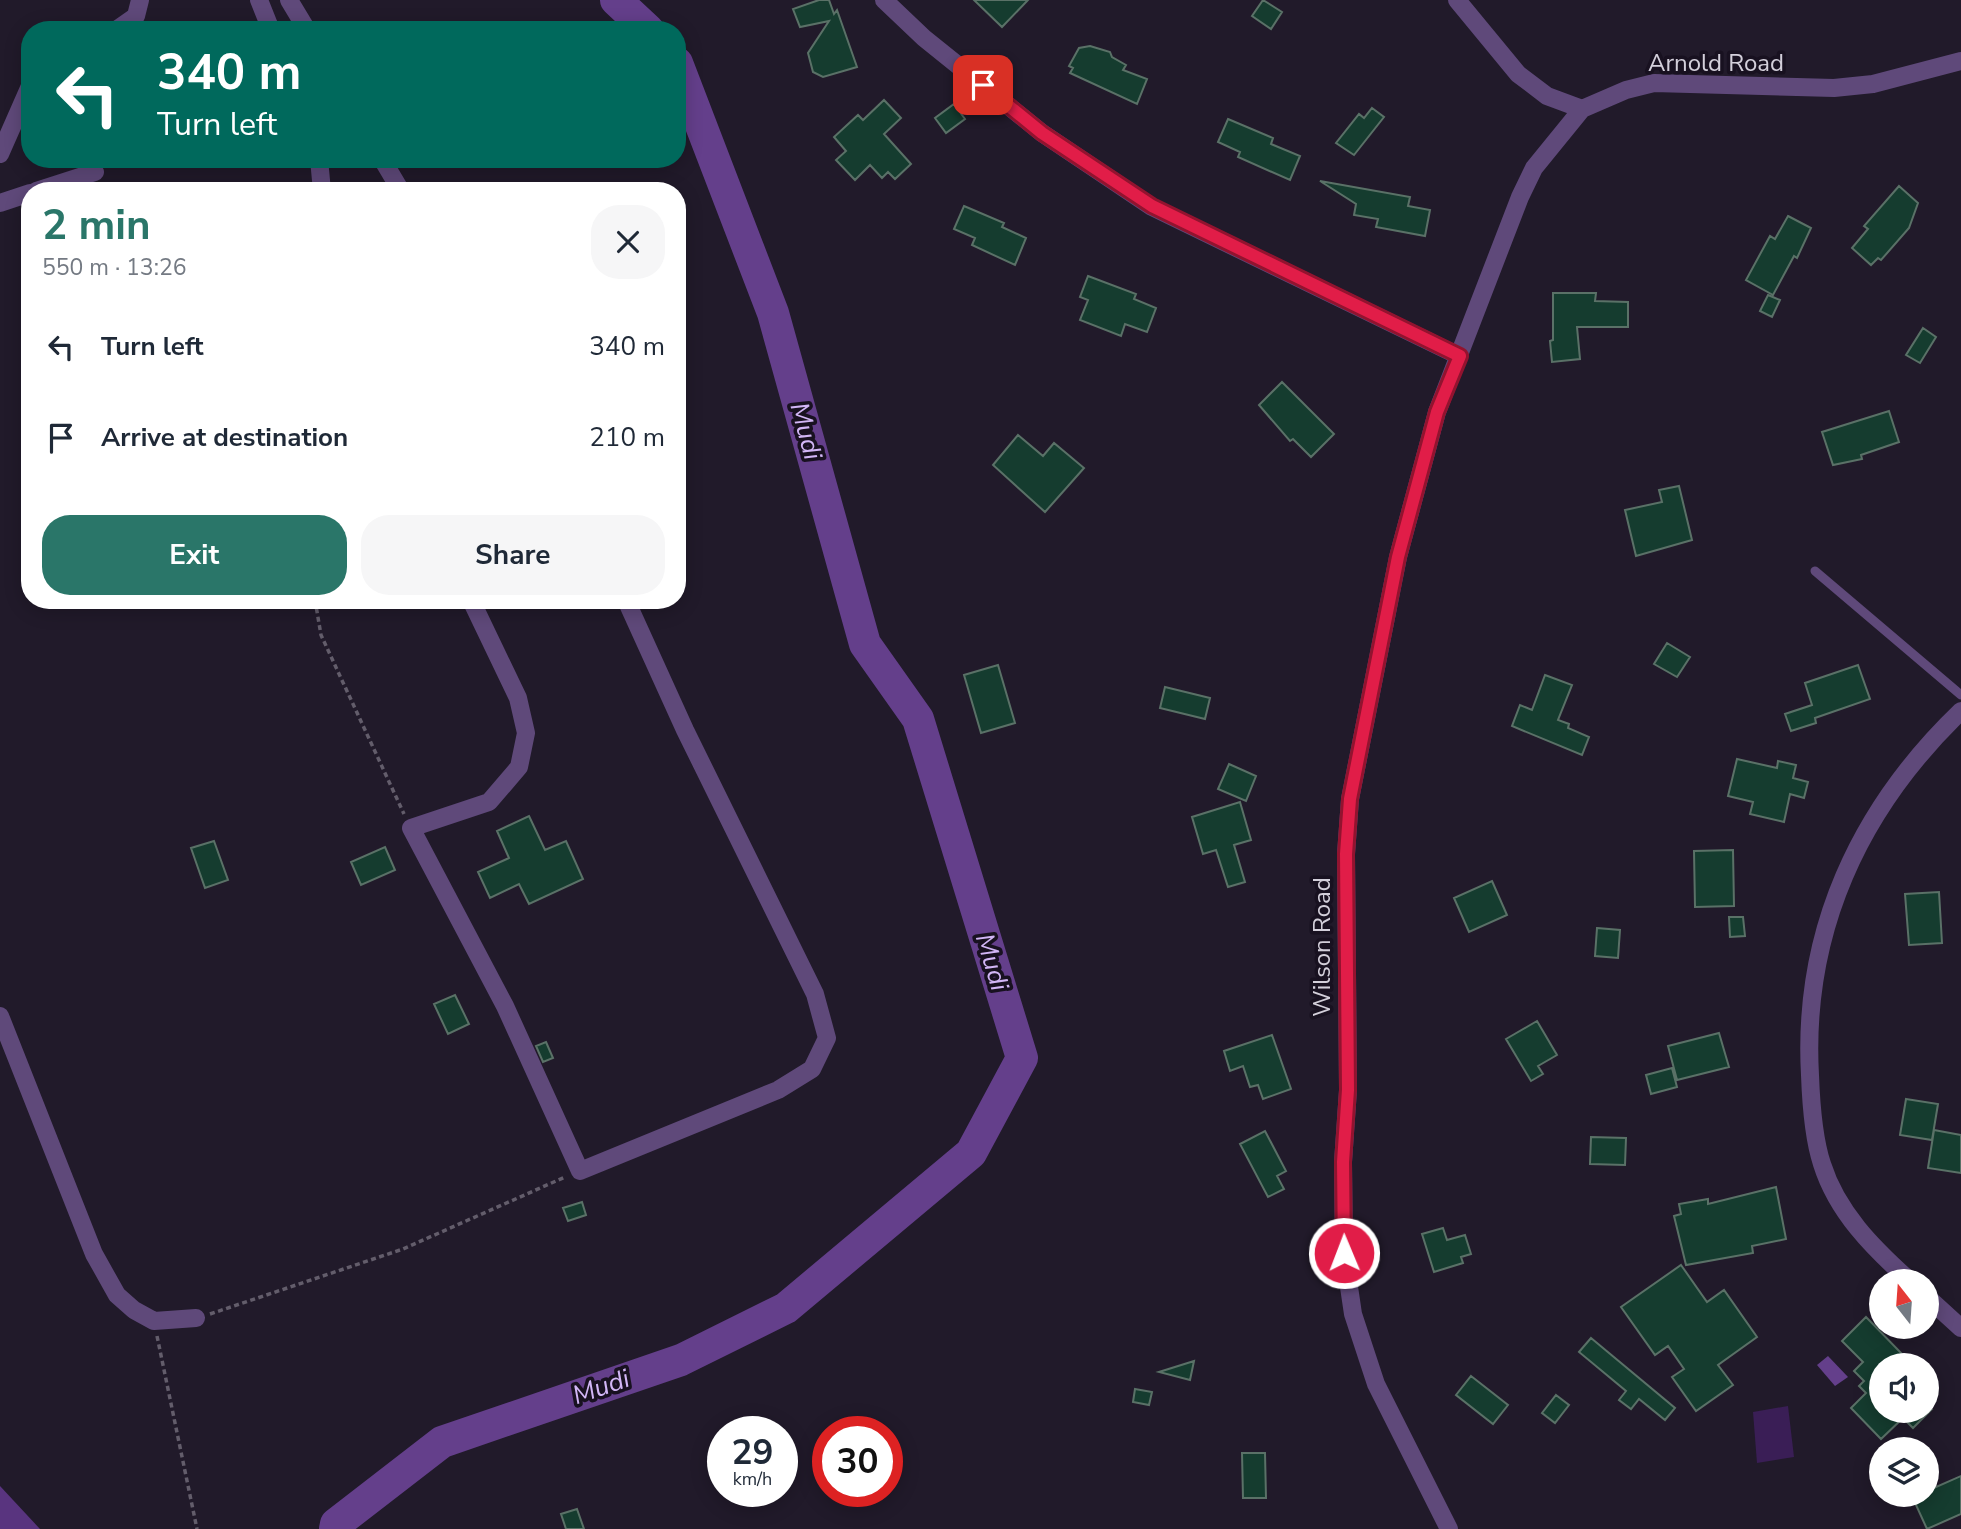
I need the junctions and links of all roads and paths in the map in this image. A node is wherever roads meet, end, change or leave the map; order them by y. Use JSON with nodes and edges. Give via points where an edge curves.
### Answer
{"nodes":[{"id":1,"x":140,"y":0,"type":"edge"},
{"id":2,"x":259,"y":0,"type":"edge"},
{"id":3,"x":289,"y":0,"type":"edge"},
{"id":4,"x":884,"y":0,"type":"edge"},
{"id":5,"x":1457,"y":0,"type":"edge"},
{"id":6,"x":129,"y":21,"type":"edge"},
{"id":7,"x":267,"y":21,"type":"edge"},
{"id":8,"x":302,"y":21,"type":"edge"},
{"id":9,"x":1961,"y":61,"type":"edge"},
{"id":10,"x":21,"y":106,"type":"edge"},
{"id":11,"x":1582,"y":109,"type":"junction"},
{"id":12,"x":0,"y":154,"type":"edge"},
{"id":13,"x":95,"y":172,"type":"dead end"},
{"id":14,"x":64,"y":182,"type":"edge"},
{"id":15,"x":21,"y":196,"type":"edge"},
{"id":16,"x":0,"y":203,"type":"edge"},
{"id":17,"x":1460,"y":356,"type":"junction"},
{"id":18,"x":1815,"y":571,"type":"dead end"},
{"id":19,"x":317,"y":609,"type":"edge"},
{"id":20,"x":475,"y":609,"type":"edge"},
{"id":21,"x":630,"y":609,"type":"edge"},
{"id":22,"x":1961,"y":695,"type":"edge"},
{"id":23,"x":1961,"y":710,"type":"edge"},
{"id":24,"x":411,"y":828,"type":"junction"},
{"id":25,"x":0,"y":1016,"type":"edge"},
{"id":26,"x":580,"y":1171,"type":"junction"},
{"id":27,"x":1897,"y":1269,"type":"edge"},
{"id":28,"x":1939,"y":1308,"type":"edge"},
{"id":29,"x":196,"y":1318,"type":"joint"},
{"id":30,"x":154,"y":1321,"type":"junction"},
{"id":31,"x":1961,"y":1328,"type":"edge"},
{"id":32,"x":197,"y":1529,"type":"edge"},
{"id":33,"x":1449,"y":1529,"type":"edge"}],
"edges":[{"from":1,"to":6,"type":"street","via":[[136,16]]},
{"from":2,"to":7,"type":"street"},
{"from":3,"to":8,"type":"street"},
{"from":4,"to":17,"type":"street","via":[[1042,133],[1152,206]]},
{"from":5,"to":11,"type":"street","via":[[1518,74],[1547,96]]},
{"from":9,"to":11,"type":"street","name":"Arnold Road","via":[[1872,84],[1834,88],[1654,83]]},
{"from":10,"to":12,"type":"street"},
{"from":11,"to":17,"type":"street","name":"Arnold Road","via":[[1534,168]]},
{"from":13,"to":14,"type":"street"},
{"from":15,"to":16,"type":"street"},
{"from":17,"to":33,"type":"street","name":"Wilson Road","via":[[1437,412],[1398,557],[1350,799],[1346,854],[1348,1090],[1343,1162],[1344,1253],[1353,1314],[1376,1384]]},
{"from":18,"to":22,"type":"lane"},
{"from":19,"to":24,"type":"path","via":[[321,635]]},
{"from":20,"to":24,"type":"street","via":[[518,698],[526,733],[519,767],[489,802]]},
{"from":21,"to":26,"type":"street","via":[[815,994],[827,1038],[812,1069],[778,1090]]},
{"from":23,"to":27,"type":"street","via":[[1922,749],[1852,855],[1817,953],[1807,1025],[1821,1163],[1840,1202],[1870,1244]]},
{"from":24,"to":26,"type":"street","via":[[505,1006]]},
{"from":25,"to":30,"type":"street","via":[[94,1254],[117,1295]]},
{"from":26,"to":29,"type":"path","via":[[403,1249]]},
{"from":28,"to":31,"type":"street"},
{"from":29,"to":30,"type":"street"},
{"from":30,"to":32,"type":"path"}]}
